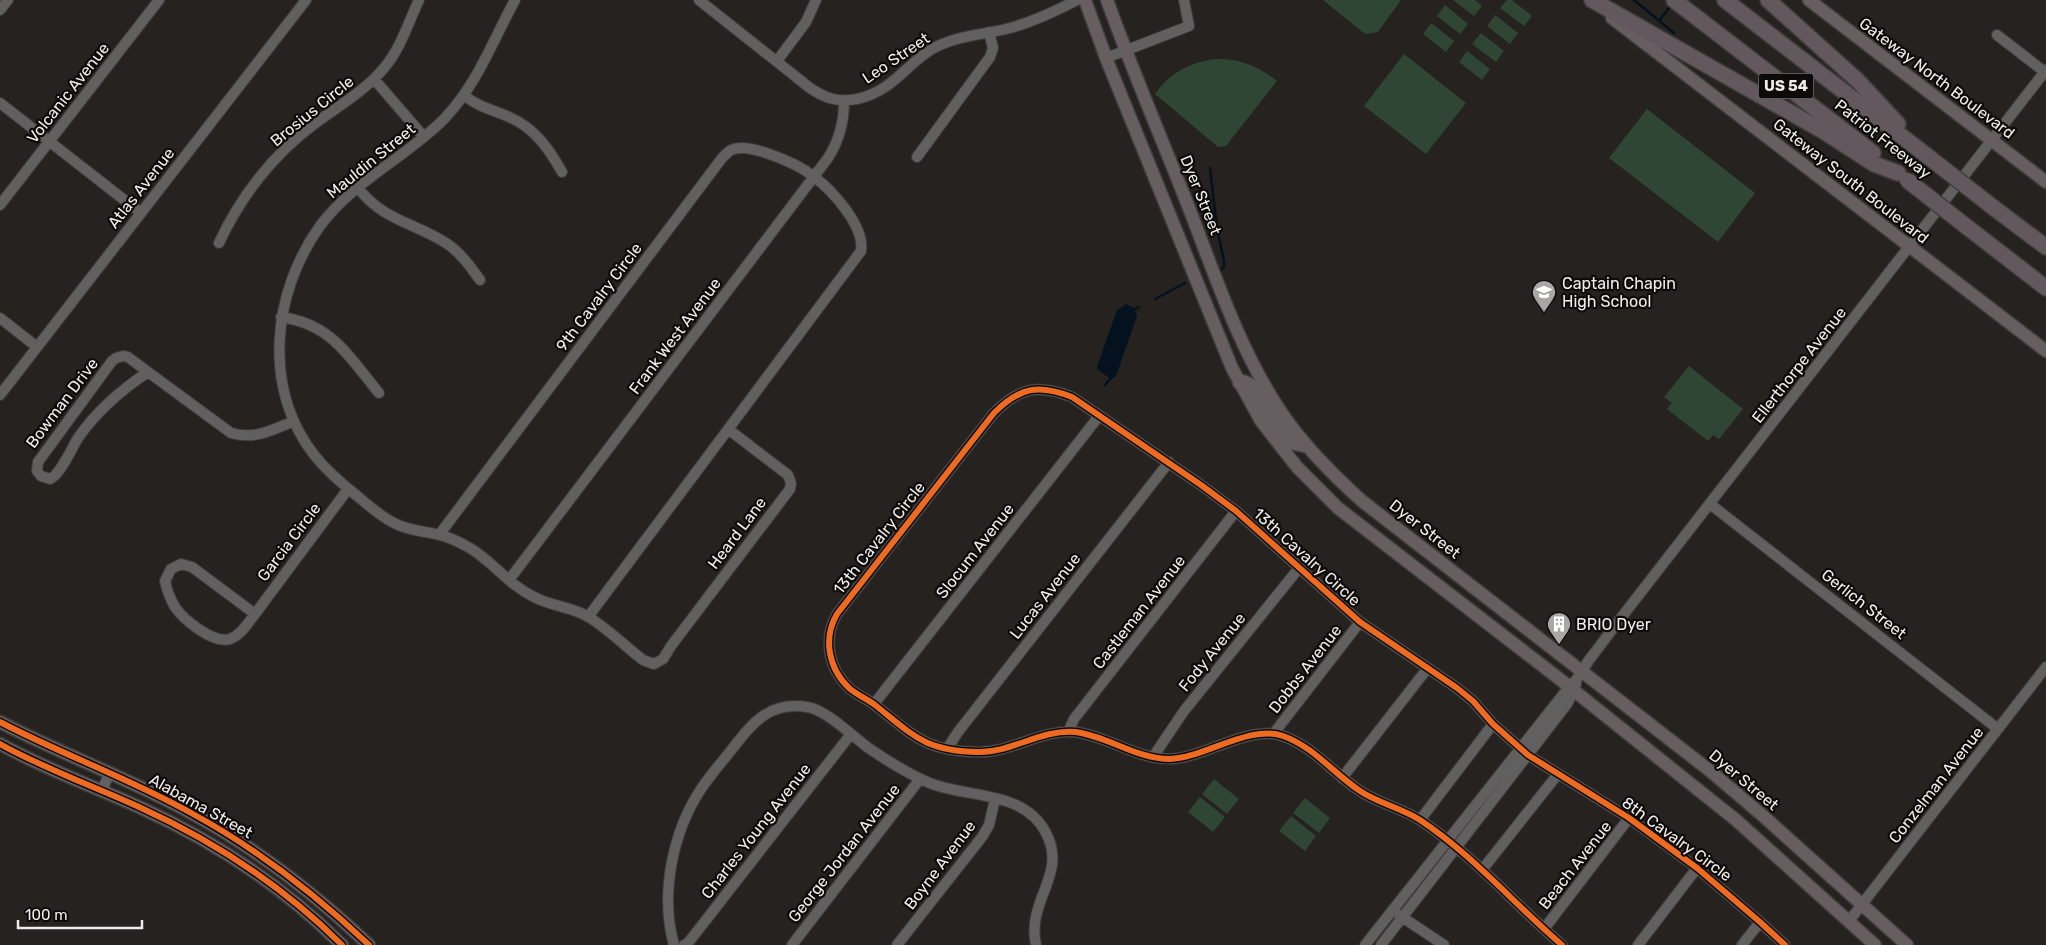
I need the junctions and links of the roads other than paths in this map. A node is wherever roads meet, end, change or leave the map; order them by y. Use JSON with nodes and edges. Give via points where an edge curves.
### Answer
{"nodes":[{"id":1,"x":8,"y":0,"type":"edge"},
{"id":2,"x":159,"y":0,"type":"edge"},
{"id":3,"x":306,"y":0,"type":"edge"},
{"id":4,"x":418,"y":0,"type":"edge"},
{"id":5,"x":515,"y":0,"type":"edge"},
{"id":6,"x":699,"y":0,"type":"edge"},
{"id":7,"x":816,"y":0,"type":"edge"},
{"id":8,"x":1077,"y":0,"type":"edge"},
{"id":9,"x":1085,"y":0,"type":"edge"},
{"id":10,"x":1107,"y":0,"type":"edge"},
{"id":11,"x":1184,"y":0,"type":"edge"},
{"id":12,"x":1591,"y":0,"type":"edge"},
{"id":13,"x":1674,"y":0,"type":"edge"},
{"id":14,"x":1725,"y":0,"type":"edge"},
{"id":15,"x":1768,"y":0,"type":"edge"},
{"id":16,"x":1809,"y":0,"type":"edge"},
{"id":17,"x":0,"y":10,"type":"edge"},
{"id":18,"x":989,"y":32,"type":"junction"},
{"id":19,"x":1996,"y":35,"type":"dead end"},
{"id":20,"x":1125,"y":50,"type":"junction"},
{"id":21,"x":1106,"y":58,"type":"junction"},
{"id":22,"x":777,"y":61,"type":"junction"},
{"id":23,"x":2045,"y":71,"type":"edge"},
{"id":24,"x":374,"y":79,"type":"junction"},
{"id":25,"x":464,"y":96,"type":"junction"},
{"id":26,"x":844,"y":101,"type":"junction"},
{"id":27,"x":0,"y":103,"type":"edge"},
{"id":28,"x":1161,"y":137,"type":"junction"},
{"id":29,"x":424,"y":138,"type":"junction"},
{"id":30,"x":1991,"y":140,"type":"junction"},
{"id":31,"x":49,"y":142,"type":"junction"},
{"id":32,"x":1142,"y":146,"type":"junction"},
{"id":33,"x":1926,"y":155,"type":"junction"},
{"id":34,"x":917,"y":157,"type":"dead end"},
{"id":35,"x":562,"y":172,"type":"dead end"},
{"id":36,"x":813,"y":176,"type":"junction"},
{"id":37,"x":1903,"y":176,"type":"junction"},
{"id":38,"x":2046,"y":182,"type":"edge"},
{"id":39,"x":358,"y":188,"type":"junction"},
{"id":40,"x":0,"y":205,"type":"edge"},
{"id":41,"x":141,"y":213,"type":"junction"},
{"id":42,"x":219,"y":243,"type":"dead end"},
{"id":43,"x":1910,"y":246,"type":"junction"},
{"id":44,"x":2046,"y":246,"type":"edge"},
{"id":45,"x":480,"y":280,"type":"dead end"},
{"id":46,"x":2046,"y":288,"type":"edge"},
{"id":47,"x":281,"y":317,"type":"junction"},
{"id":48,"x":0,"y":318,"type":"edge"},
{"id":49,"x":37,"y":347,"type":"junction"},
{"id":50,"x":2046,"y":351,"type":"edge"},
{"id":51,"x":148,"y":372,"type":"junction"},
{"id":52,"x":1239,"y":383,"type":"junction"},
{"id":53,"x":379,"y":394,"type":"dead end"},
{"id":54,"x":0,"y":395,"type":"edge"},
{"id":55,"x":1099,"y":416,"type":"junction"},
{"id":56,"x":294,"y":421,"type":"junction"},
{"id":57,"x":728,"y":429,"type":"junction"},
{"id":58,"x":1308,"y":447,"type":"junction"},
{"id":59,"x":1169,"y":462,"type":"junction"},
{"id":60,"x":348,"y":489,"type":"junction"},
{"id":61,"x":1710,"y":504,"type":"junction"},
{"id":62,"x":1236,"y":511,"type":"junction"},
{"id":63,"x":439,"y":535,"type":"junction"},
{"id":64,"x":1299,"y":568,"type":"junction"},
{"id":65,"x":509,"y":580,"type":"junction"},
{"id":66,"x":255,"y":614,"type":"junction"},
{"id":67,"x":588,"y":617,"type":"junction"},
{"id":68,"x":1360,"y":622,"type":"junction"},
{"id":69,"x":654,"y":664,"type":"joint"},
{"id":70,"x":2046,"y":667,"type":"edge"},
{"id":71,"x":1427,"y":669,"type":"junction"},
{"id":72,"x":1575,"y":682,"type":"junction"},
{"id":73,"x":874,"y":704,"type":"junction"},
{"id":74,"x":0,"y":722,"type":"edge"},
{"id":75,"x":1493,"y":724,"type":"junction"},
{"id":76,"x":1998,"y":729,"type":"junction"},
{"id":77,"x":1068,"y":732,"type":"junction"},
{"id":78,"x":851,"y":734,"type":"junction"},
{"id":79,"x":1274,"y":734,"type":"junction"},
{"id":80,"x":0,"y":744,"type":"edge"},
{"id":81,"x":1519,"y":748,"type":"junction"},
{"id":82,"x":947,"y":749,"type":"junction"},
{"id":83,"x":1528,"y":755,"type":"junction"},
{"id":84,"x":1153,"y":757,"type":"junction"},
{"id":85,"x":109,"y":774,"type":"junction"},
{"id":86,"x":1558,"y":774,"type":"junction"},
{"id":87,"x":1342,"y":778,"type":"junction"},
{"id":88,"x":920,"y":779,"type":"junction"},
{"id":89,"x":102,"y":791,"type":"junction"},
{"id":90,"x":148,"y":791,"type":"junction"},
{"id":91,"x":995,"y":799,"type":"junction"},
{"id":92,"x":140,"y":808,"type":"junction"},
{"id":93,"x":1630,"y":818,"type":"junction"},
{"id":94,"x":1420,"y":820,"type":"junction"},
{"id":95,"x":1447,"y":841,"type":"junction"},
{"id":96,"x":1457,"y":848,"type":"junction"},
{"id":97,"x":1697,"y":868,"type":"junction"},
{"id":98,"x":1482,"y":870,"type":"junction"},
{"id":99,"x":1862,"y":905,"type":"junction"},
{"id":100,"x":1392,"y":911,"type":"junction"},
{"id":101,"x":1403,"y":918,"type":"junction"},
{"id":102,"x":1849,"y":921,"type":"junction"},
{"id":103,"x":1760,"y":922,"type":"junction"},
{"id":104,"x":1544,"y":929,"type":"junction"},
{"id":105,"x":1438,"y":943,"type":"edge"},
{"id":106,"x":342,"y":945,"type":"edge"},
{"id":107,"x":369,"y":945,"type":"edge"},
{"id":108,"x":674,"y":945,"type":"edge"},
{"id":109,"x":684,"y":945,"type":"edge"},
{"id":110,"x":792,"y":945,"type":"edge"},
{"id":111,"x":897,"y":945,"type":"edge"},
{"id":112,"x":1036,"y":945,"type":"edge"},
{"id":113,"x":1365,"y":945,"type":"edge"},
{"id":114,"x":1382,"y":945,"type":"edge"},
{"id":115,"x":1562,"y":945,"type":"edge"},
{"id":116,"x":1638,"y":945,"type":"edge"},
{"id":117,"x":1742,"y":945,"type":"edge"},
{"id":118,"x":1785,"y":945,"type":"edge"},
{"id":119,"x":1875,"y":945,"type":"edge"},
{"id":120,"x":1907,"y":945,"type":"edge"}],
"edges":[{"from":1,"to":17,"type":"street"},
{"from":2,"to":31,"type":"street","name":"Volcanic Avenue"},
{"from":3,"to":41,"type":"street","name":"Atlas Avenue"},
{"from":4,"to":24,"type":"street","name":"Brosius Circle","via":[[401,43]]},
{"from":5,"to":25,"type":"street","name":"Mauldin Street"},
{"from":6,"to":22,"type":"street","name":"Leo Street"},
{"from":7,"to":22,"type":"street","via":[[806,22]]},
{"from":8,"to":18,"type":"street","name":"Leo Street","via":[[1012,27]]},
{"from":9,"to":21,"type":"main road","name":"Dyer Street"},
{"from":10,"to":20,"type":"main road","name":"Dyer Street"},
{"from":11,"to":20,"type":"street","via":[[1189,26]]},
{"from":12,"to":37,"type":"highway","via":[[1783,108],[1874,164]]},
{"from":12,"to":43,"type":"main road","name":"Gateway South Boulevard"},
{"from":13,"to":37,"type":"highway","name":"Patriot Freeway","number":"US 54"},
{"from":14,"to":33,"type":"highway","name":"Patriot Freeway","number":"US 54"},
{"from":15,"to":33,"type":"highway","via":[[1858,80]]},
{"from":16,"to":30,"type":"main road","name":"Gateway North Boulevard"},
{"from":18,"to":26,"type":"street","name":"Leo Street","via":[[968,35],[932,49],[888,86],[871,95]]},
{"from":18,"to":34,"type":"street","via":[[990,57]]},
{"from":19,"to":23,"type":"street"},
{"from":20,"to":21,"type":"street"},
{"from":20,"to":28,"type":"main road","name":"Dyer Street"},
{"from":21,"to":32,"type":"main road","name":"Dyer Street"},
{"from":22,"to":26,"type":"street","name":"Leo Street","via":[[821,95]]},
{"from":23,"to":30,"type":"street","name":"Ellerthorpe Avenue"},
{"from":24,"to":29,"type":"street"},
{"from":24,"to":42,"type":"street","name":"Brosius Circle","via":[[311,126],[272,163],[241,202]]},
{"from":25,"to":29,"type":"street","name":"Mauldin Street"},
{"from":25,"to":35,"type":"street","via":[[474,104],[508,116],[532,131]]},
{"from":26,"to":36,"type":"street","name":"Frank West Avenue","via":[[836,146]]},
{"from":27,"to":31,"type":"street"},
{"from":28,"to":32,"type":"main road"},
{"from":28,"to":58,"type":"main road","name":"Dyer Street","via":[[1250,358],[1283,415]]},
{"from":29,"to":39,"type":"street","name":"Mauldin Street"},
{"from":30,"to":38,"type":"main road","name":"Gateway North Boulevard"},
{"from":30,"to":43,"type":"street","name":"Ellerthorpe Avenue"},
{"from":31,"to":40,"type":"street","name":"Volcanic Avenue"},
{"from":31,"to":41,"type":"street"},
{"from":32,"to":52,"type":"main road","name":"Dyer Street"},
{"from":33,"to":44,"type":"highway","name":"Patriot Freeway","number":"US 54","bridge":true},
{"from":36,"to":57,"type":"street","name":"9th Cavalry Circle","via":[[836,197],[851,218],[862,237],[861,251]]},
{"from":36,"to":63,"type":"street","name":"9th Cavalry Circle","via":[[782,159],[746,148],[732,150],[722,158]]},
{"from":36,"to":65,"type":"street","name":"Frank West Avenue"},
{"from":37,"to":46,"type":"highway","name":"Patriot Freeway","number":"US 54","bridge":true},
{"from":39,"to":45,"type":"street","via":[[383,212],[447,244],[466,261]]},
{"from":39,"to":47,"type":"street","name":"Mauldin Street","via":[[339,204],[310,241],[294,273]]},
{"from":41,"to":49,"type":"street","name":"Atlas Avenue"},
{"from":43,"to":50,"type":"main road","name":"Gateway South Boulevard"},
{"from":43,"to":61,"type":"street","name":"Ellerthorpe Avenue"},
{"from":47,"to":53,"type":"street","via":[[329,334],[345,349]]},
{"from":47,"to":56,"type":"street","name":"Mauldin Street","via":[[279,364]]},
{"from":48,"to":49,"type":"street"},
{"from":49,"to":54,"type":"street","name":"Atlas Avenue"},
{"from":51,"to":51,"type":"street","name":"Bowman Drive","via":[[128,357],[112,361],[38,462],[37,471],[41,476],[50,479],[56,476],[89,423]]},
{"from":51,"to":56,"type":"street","via":[[231,433],[257,436]]},
{"from":52,"to":58,"type":"main road","via":[[1250,384],[1290,443]]},
{"from":52,"to":72,"type":"main road","name":"Dyer Street","via":[[1278,445],[1338,508]]},
{"from":55,"to":59,"type":"street","name":"13th Cavalry Circle"},
{"from":55,"to":73,"type":"street","name":"Slocum Avenue"},
{"from":55,"to":73,"type":"street","name":"13th Cavalry Circle","via":[[1072,397],[1040,388],[1006,400],[836,614],[829,643],[835,669],[848,687]]},
{"from":56,"to":60,"type":"street","name":"Mauldin Street","via":[[313,454]]},
{"from":57,"to":67,"type":"street","name":"9th Cavalry Circle"},
{"from":57,"to":69,"type":"street","name":"Heard Lane","via":[[788,475],[790,488],[663,659]]},
{"from":58,"to":72,"type":"main road","name":"Dyer Street","via":[[1338,480]]},
{"from":59,"to":62,"type":"street","name":"13th Cavalry Circle"},
{"from":59,"to":82,"type":"street","name":"Lucas Avenue"},
{"from":60,"to":63,"type":"street","name":"Mauldin Street","via":[[395,524]]},
{"from":60,"to":66,"type":"street","name":"Garcia Circle"},
{"from":61,"to":72,"type":"street","name":"Ellerthorpe Avenue"},
{"from":61,"to":76,"type":"street","name":"Gerlich Street"},
{"from":62,"to":64,"type":"street","name":"13th Cavalry Circle"},
{"from":62,"to":77,"type":"street","name":"Castleman Avenue","via":[[1074,719]]},
{"from":63,"to":65,"type":"street","name":"Mauldin Street","via":[[455,540],[485,558]]},
{"from":64,"to":68,"type":"street","name":"13th Cavalry Circle"},
{"from":64,"to":84,"type":"street","name":"Fody Avenue","via":[[1184,712]]},
{"from":65,"to":67,"type":"street","name":"Mauldin Street","via":[[534,598]]},
{"from":66,"to":66,"type":"street","name":"Garcia Circle","via":[[238,635],[219,639],[184,618],[170,598],[166,577],[176,565],[188,565]]},
{"from":67,"to":69,"type":"street","name":"Mauldin Street","via":[[643,660]]},
{"from":68,"to":71,"type":"street","name":"13th Cavalry Circle"},
{"from":68,"to":79,"type":"street","name":"Dobbs Avenue"},
{"from":70,"to":76,"type":"street","name":"Conzelman Avenue"},
{"from":71,"to":75,"type":"street","name":"13th Cavalry Circle","via":[[1473,701]]},
{"from":71,"to":87,"type":"street"},
{"from":72,"to":81,"type":"street","name":"Ellerthorpe Avenue"},
{"from":72,"to":83,"type":"street","name":"Ellerthorpe Avenue","via":[[1568,704]]},
{"from":72,"to":99,"type":"main road","name":"Dyer Street","via":[[1709,770]]},
{"from":72,"to":102,"type":"main road","name":"Dyer Street"},
{"from":73,"to":82,"type":"street","name":"13th Cavalry Circle","via":[[910,734],[932,746]]},
{"from":74,"to":85,"type":"main road","name":"Alabama Street"},
{"from":75,"to":81,"type":"street","name":"13th Cavalry Circle"},
{"from":75,"to":94,"type":"street"},
{"from":76,"to":99,"type":"street","name":"Conzelman Avenue"},
{"from":77,"to":82,"type":"street","name":"13th Cavalry Circle","via":[[982,752]]},
{"from":77,"to":84,"type":"street","name":"13th Cavalry Circle","via":[[1097,737]]},
{"from":78,"to":88,"type":"street"},
{"from":78,"to":108,"type":"street","via":[[809,707],[777,708],[753,722],[701,789],[678,840],[668,890],[669,926]]},
{"from":78,"to":109,"type":"street","name":"Charles Young Avenue"},
{"from":79,"to":84,"type":"street","name":"13th Cavalry Circle","via":[[1247,736],[1191,756]]},
{"from":79,"to":87,"type":"street","name":"13th Cavalry Circle","via":[[1314,753]]},
{"from":80,"to":89,"type":"main road","name":"Alabama Street"},
{"from":81,"to":83,"type":"street","name":"8th Cavalry Circle"},
{"from":81,"to":95,"type":"street","name":"Ellerthorpe Avenue"},
{"from":83,"to":86,"type":"street","name":"8th Cavalry Circle"},
{"from":83,"to":96,"type":"street","name":"Ellerthorpe Avenue"},
{"from":85,"to":89,"type":"street"},
{"from":85,"to":90,"type":"main road","name":"Alabama Street"},
{"from":86,"to":93,"type":"street","name":"8th Cavalry Circle"},
{"from":86,"to":98,"type":"street"},
{"from":87,"to":94,"type":"street","name":"13th Cavalry Circle","via":[[1361,792]]},
{"from":88,"to":91,"type":"street"},
{"from":88,"to":110,"type":"street","name":"George Jordan Avenue"},
{"from":89,"to":92,"type":"main road","name":"Alabama Street"},
{"from":90,"to":92,"type":"street","name":"Alabama Street"},
{"from":90,"to":107,"type":"main road","name":"Alabama Street","via":[[192,813],[271,862]]},
{"from":91,"to":111,"type":"street","name":"Boyne Avenue","via":[[982,837]]},
{"from":91,"to":112,"type":"street","via":[[1016,804],[1032,815],[1050,842],[1052,869],[1036,911]]},
{"from":92,"to":106,"type":"main road","name":"Alabama Street","via":[[216,847],[247,867],[304,910]]},
{"from":93,"to":97,"type":"street","name":"8th Cavalry Circle"},
{"from":93,"to":104,"type":"street","name":"Beach Avenue"},
{"from":94,"to":95,"type":"street","name":"13th Cavalry Circle"},
{"from":95,"to":96,"type":"street"},
{"from":95,"to":100,"type":"street","name":"Ellerthorpe Avenue"},
{"from":96,"to":98,"type":"street"},
{"from":96,"to":101,"type":"street","name":"Ellerthorpe Avenue"},
{"from":97,"to":103,"type":"street","name":"8th Cavalry Circle"},
{"from":97,"to":116,"type":"street"},
{"from":98,"to":104,"type":"street"},
{"from":99,"to":102,"type":"street","name":"Conzelman Avenue"},
{"from":99,"to":120,"type":"main road","name":"Dyer Street"},
{"from":100,"to":101,"type":"street"},
{"from":100,"to":113,"type":"street","name":"Ellerthorpe Avenue"},
{"from":101,"to":105,"type":"street"},
{"from":101,"to":114,"type":"street","name":"Ellerthorpe Avenue"},
{"from":102,"to":119,"type":"main road","name":"Dyer Street"},
{"from":103,"to":117,"type":"street"},
{"from":103,"to":118,"type":"street","name":"8th Cavalry Circle"},
{"from":104,"to":115,"type":"street"}]}
